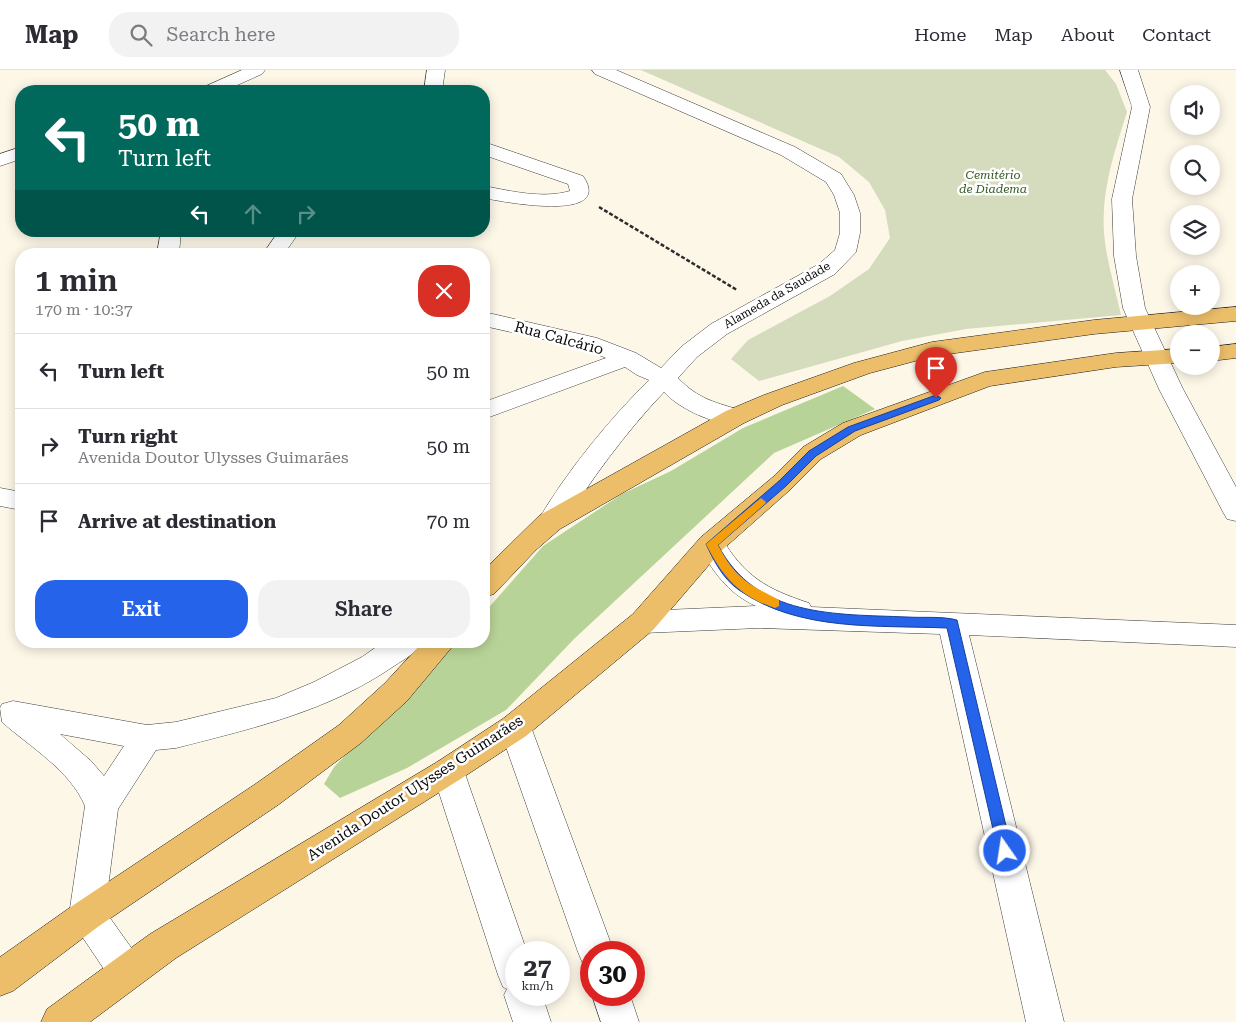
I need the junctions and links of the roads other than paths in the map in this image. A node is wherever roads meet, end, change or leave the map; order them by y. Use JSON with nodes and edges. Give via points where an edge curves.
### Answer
{"nodes":[{"id":1,"x":256,"y":70,"type":"edge"},
{"id":2,"x":436,"y":70,"type":"edge"},
{"id":3,"x":601,"y":70,"type":"edge"},
{"id":4,"x":1129,"y":70,"type":"edge"},
{"id":5,"x":227,"y":85,"type":"edge"},
{"id":6,"x":434,"y":85,"type":"edge"},
{"id":7,"x":490,"y":151,"type":"edge"},
{"id":8,"x":15,"y":155,"type":"edge"},
{"id":9,"x":0,"y":160,"type":"edge"},
{"id":10,"x":490,"y":193,"type":"edge"},
{"id":11,"x":286,"y":237,"type":"edge"},
{"id":12,"x":277,"y":248,"type":"edge"},
{"id":13,"x":1236,"y":314,"type":"edge"},
{"id":14,"x":490,"y":319,"type":"edge"},
{"id":15,"x":1139,"y":323,"type":"junction"},
{"id":16,"x":1236,"y":351,"type":"edge"},
{"id":17,"x":1220,"y":353,"type":"edge"},
{"id":18,"x":1168,"y":356,"type":"edge"},
{"id":19,"x":628,"y":358,"type":"junction"},
{"id":20,"x":664,"y":377,"type":"junction"},
{"id":21,"x":490,"y":408,"type":"edge"},
{"id":22,"x":735,"y":417,"type":"junction"},
{"id":23,"x":0,"y":497,"type":"edge"},
{"id":24,"x":15,"y":500,"type":"edge"},
{"id":25,"x":1236,"y":512,"type":"edge"},
{"id":26,"x":550,"y":522,"type":"junction"},
{"id":27,"x":711,"y":544,"type":"junction"},
{"id":28,"x":490,"y":581,"type":"edge"},
{"id":29,"x":820,"y":618,"type":"junction"},
{"id":30,"x":643,"y":622,"type":"junction"},
{"id":31,"x":952,"y":624,"type":"junction"},
{"id":32,"x":1236,"y":636,"type":"edge"},
{"id":33,"x":398,"y":648,"type":"edge"},
{"id":34,"x":436,"y":648,"type":"edge"},
{"id":35,"x":6,"y":709,"type":"edge"},
{"id":36,"x":515,"y":726,"type":"junction"},
{"id":37,"x":147,"y":738,"type":"junction"},
{"id":38,"x":448,"y":771,"type":"junction"},
{"id":39,"x":102,"y":806,"type":"junction"},
{"id":40,"x":87,"y":915,"type":"junction"},
{"id":41,"x":592,"y":941,"type":"edge"},
{"id":42,"x":505,"y":942,"type":"edge"},
{"id":43,"x":127,"y":972,"type":"junction"},
{"id":44,"x":0,"y":979,"type":"edge"},
{"id":45,"x":527,"y":1006,"type":"edge"},
{"id":46,"x":615,"y":1006,"type":"edge"},
{"id":47,"x":60,"y":1022,"type":"edge"},
{"id":48,"x":532,"y":1022,"type":"edge"},
{"id":49,"x":620,"y":1022,"type":"edge"},
{"id":50,"x":1045,"y":1022,"type":"edge"}],
"edges":[{"from":1,"to":5,"type":"street"},
{"from":2,"to":6,"type":"street"},
{"from":3,"to":20,"type":"street","name":"Alameda da Saudade","via":[[788,151],[834,178],[850,213],[850,234],[845,252],[827,269],[719,329]]},
{"from":4,"to":15,"type":"street","via":[[1141,107],[1122,198],[1122,224]]},
{"from":7,"to":10,"type":"street","via":[[576,180],[580,188],[579,195],[553,201],[521,200]]},
{"from":8,"to":9,"type":"street"},
{"from":11,"to":12,"type":"street"},
{"from":13,"to":15,"type":"main road"},
{"from":14,"to":19,"type":"street","name":"Rua Calcário","via":[[589,343]]},
{"from":15,"to":18,"type":"street"},
{"from":15,"to":22,"type":"main road","via":[[932,349],[862,368]]},
{"from":16,"to":17,"type":"main road"},
{"from":18,"to":25,"type":"street","via":[[1171,389]]},
{"from":18,"to":27,"type":"main road","name":"Avenida Doutor Ulysses Guimarães","via":[[1116,360],[985,379],[852,429],[812,453]]},
{"from":19,"to":20,"type":"street","name":"Rua Calcário","via":[[645,370]]},
{"from":19,"to":21,"type":"street"},
{"from":20,"to":22,"type":"street","name":"Rua Calcário","via":[[682,397],[701,407]]},
{"from":20,"to":26,"type":"street","name":"Alameda da Saudade","via":[[603,448]]},
{"from":22,"to":26,"type":"main road"},
{"from":23,"to":24,"type":"street"},
{"from":26,"to":28,"type":"main road"},
{"from":27,"to":29,"type":"street","via":[[723,567],[743,587],[773,603]]},
{"from":27,"to":30,"type":"main road","name":"Avenida Doutor Ulysses Guimarães"},
{"from":29,"to":30,"type":"street"},
{"from":29,"to":31,"type":"street"},
{"from":30,"to":36,"type":"main road","name":"Avenida Doutor Ulysses Guimarães"},
{"from":31,"to":32,"type":"street"},
{"from":31,"to":50,"type":"street"},
{"from":33,"to":37,"type":"street","via":[[325,691],[281,709],[202,730]]},
{"from":34,"to":40,"type":"main road","via":[[396,692],[350,734],[266,795]]},
{"from":35,"to":37,"type":"street"},
{"from":35,"to":39,"type":"street","via":[[80,770],[94,786]]},
{"from":36,"to":38,"type":"main road","name":"Avenida Doutor Ulysses Guimarães"},
{"from":36,"to":41,"type":"street"},
{"from":37,"to":39,"type":"street"},
{"from":38,"to":42,"type":"street"},
{"from":38,"to":43,"type":"main road","name":"Avenida Doutor Ulysses Guimarães","via":[[163,946]]},
{"from":39,"to":40,"type":"street"},
{"from":40,"to":43,"type":"street"},
{"from":40,"to":44,"type":"main road"},
{"from":43,"to":47,"type":"main road","name":"Avenida Doutor Ulysses Guimarães"},
{"from":45,"to":48,"type":"street"},
{"from":46,"to":49,"type":"street"}]}
